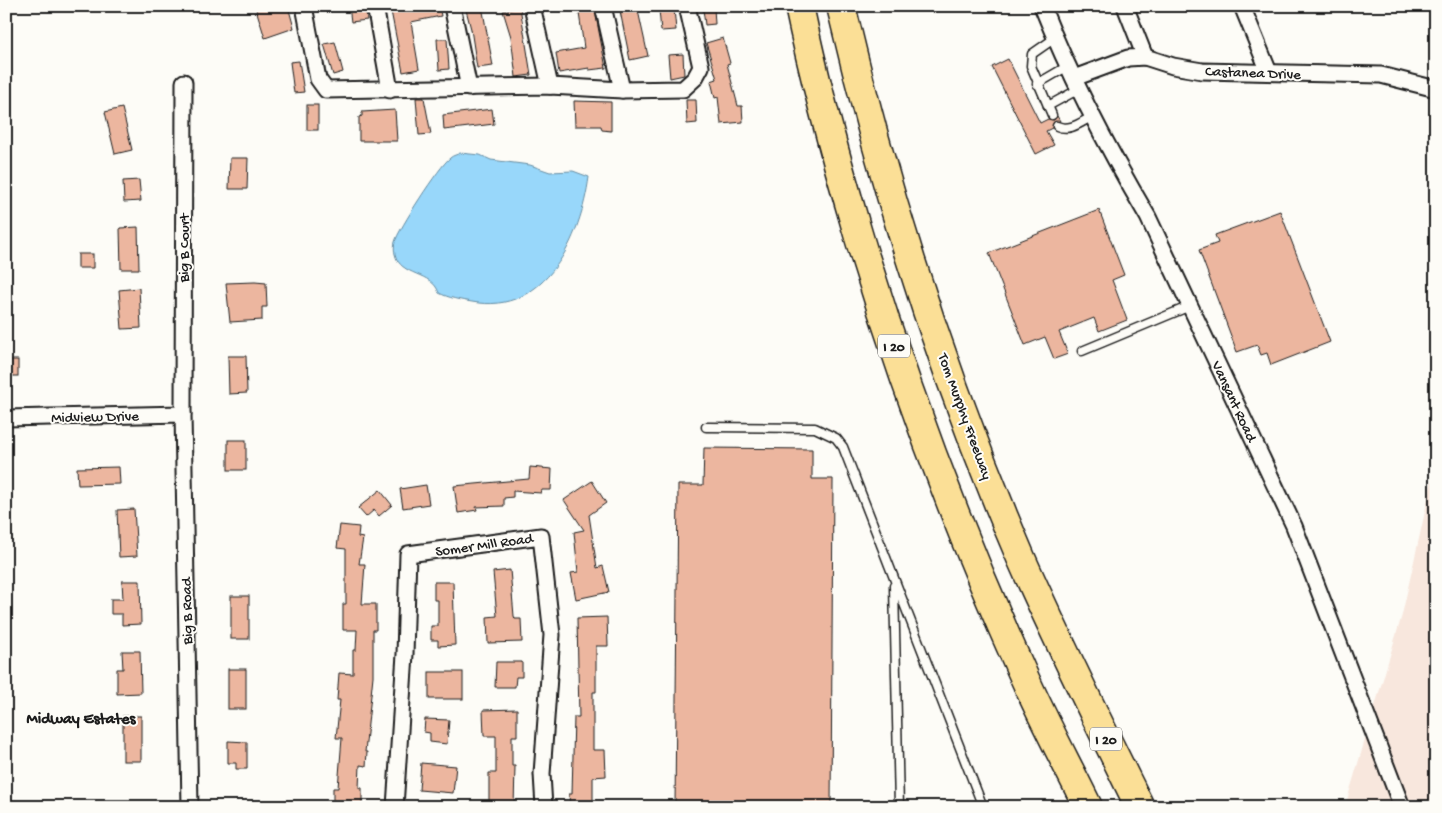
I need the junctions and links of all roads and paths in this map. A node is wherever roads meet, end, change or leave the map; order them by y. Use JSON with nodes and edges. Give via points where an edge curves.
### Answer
{"nodes":[{"id":1,"x":304,"y":6,"type":"edge"},
{"id":2,"x":375,"y":6,"type":"edge"},
{"id":3,"x":452,"y":6,"type":"edge"},
{"id":4,"x":532,"y":6,"type":"edge"},
{"id":5,"x":603,"y":6,"type":"edge"},
{"id":6,"x":687,"y":6,"type":"edge"},
{"id":7,"x":799,"y":6,"type":"edge"},
{"id":8,"x":841,"y":6,"type":"edge"},
{"id":9,"x":1042,"y":6,"type":"edge"},
{"id":10,"x":1125,"y":6,"type":"edge"},
{"id":11,"x":1242,"y":6,"type":"edge"},
{"id":12,"x":1055,"y":38,"type":"junction"},
{"id":13,"x":1145,"y":57,"type":"junction"},
{"id":14,"x":1269,"y":72,"type":"junction"},
{"id":15,"x":1074,"y":78,"type":"junction"},
{"id":16,"x":184,"y":82,"type":"dead end"},
{"id":17,"x":1037,"y":84,"type":"junction"},
{"id":18,"x":550,"y":86,"type":"junction"},
{"id":19,"x":469,"y":88,"type":"junction"},
{"id":20,"x":1436,"y":89,"type":"edge"},
{"id":21,"x":390,"y":90,"type":"junction"},
{"id":22,"x":622,"y":90,"type":"junction"},
{"id":23,"x":1048,"y":106,"type":"junction"},
{"id":24,"x":1052,"y":115,"type":"dead end"},
{"id":25,"x":1093,"y":116,"type":"junction"},
{"id":26,"x":1061,"y":127,"type":"dead end"},
{"id":27,"x":1190,"y":306,"type":"junction"},
{"id":28,"x":1082,"y":351,"type":"dead end"},
{"id":29,"x":183,"y":414,"type":"junction"},
{"id":30,"x":6,"y":418,"type":"edge"},
{"id":31,"x":706,"y":427,"type":"dead end"},
{"id":32,"x":894,"y":580,"type":"junction"},
{"id":33,"x":1073,"y":671,"type":"junction"},
{"id":34,"x":1022,"y":674,"type":"junction"},
{"id":35,"x":190,"y":807,"type":"edge"},
{"id":36,"x":395,"y":807,"type":"edge"},
{"id":37,"x":544,"y":807,"type":"edge"},
{"id":38,"x":899,"y":807,"type":"edge"},
{"id":39,"x":982,"y":807,"type":"edge"},
{"id":40,"x":1067,"y":807,"type":"edge"},
{"id":41,"x":1088,"y":807,"type":"edge"},
{"id":42,"x":1140,"y":807,"type":"edge"},
{"id":43,"x":1156,"y":807,"type":"edge"},
{"id":44,"x":1402,"y":807,"type":"edge"}],
"edges":[{"from":1,"to":21,"type":"street","via":[[318,79],[326,90]]},
{"from":2,"to":21,"type":"street"},
{"from":3,"to":19,"type":"street"},
{"from":4,"to":18,"type":"street"},
{"from":5,"to":22,"type":"street"},
{"from":6,"to":22,"type":"street","via":[[701,67],[695,78],[683,89]]},
{"from":7,"to":34,"type":"highway","number":"I 20","via":[[840,173],[918,418],[977,571]]},
{"from":8,"to":33,"type":"highway","name":"Tom Murphy Freeway","number":"I 20","via":[[866,114],[939,342],[1021,557]]},
{"from":9,"to":12,"type":"street","name":"Vansant Road"},
{"from":10,"to":13,"type":"street"},
{"from":11,"to":14,"type":"street"},
{"from":12,"to":15,"type":"street","name":"Vansant Road"},
{"from":12,"to":17,"type":"lane","via":[[1032,54],[1030,66]]},
{"from":13,"to":14,"type":"street","name":"Castanea Drive","via":[[1202,71]]},
{"from":13,"to":15,"type":"street","name":"Castanea Drive","via":[[1128,58]]},
{"from":14,"to":20,"type":"street","name":"Castanea Drive","via":[[1381,75]]},
{"from":15,"to":17,"type":"lane"},
{"from":15,"to":23,"type":"lane"},
{"from":15,"to":25,"type":"street","name":"Vansant Road"},
{"from":16,"to":29,"type":"street","name":"Big B Court"},
{"from":17,"to":23,"type":"lane"},
{"from":18,"to":19,"type":"street"},
{"from":18,"to":22,"type":"street"},
{"from":19,"to":21,"type":"street"},
{"from":23,"to":24,"type":"lane"},
{"from":25,"to":26,"type":"lane","via":[[1071,128]]},
{"from":25,"to":27,"type":"street","name":"Vansant Road","via":[[1148,217]]},
{"from":27,"to":28,"type":"lane"},
{"from":27,"to":44,"type":"street","name":"Vansant Road","via":[[1294,526]]},
{"from":29,"to":30,"type":"street","name":"Midview Drive"},
{"from":29,"to":35,"type":"street","name":"Big B Road"},
{"from":31,"to":32,"type":"lane","via":[[815,428],[836,438],[843,447]]},
{"from":32,"to":38,"type":"lane"},
{"from":32,"to":39,"type":"lane"},
{"from":33,"to":42,"type":"highway","name":"Tom Murphy Freeway","number":"I 20"},
{"from":33,"to":43,"type":"highway"},
{"from":34,"to":40,"type":"highway"},
{"from":34,"to":41,"type":"highway","number":"I 20"},
{"from":36,"to":37,"type":"street","name":"Somer Mill Road","via":[[408,554],[542,536],[552,635],[542,774]]}]}
